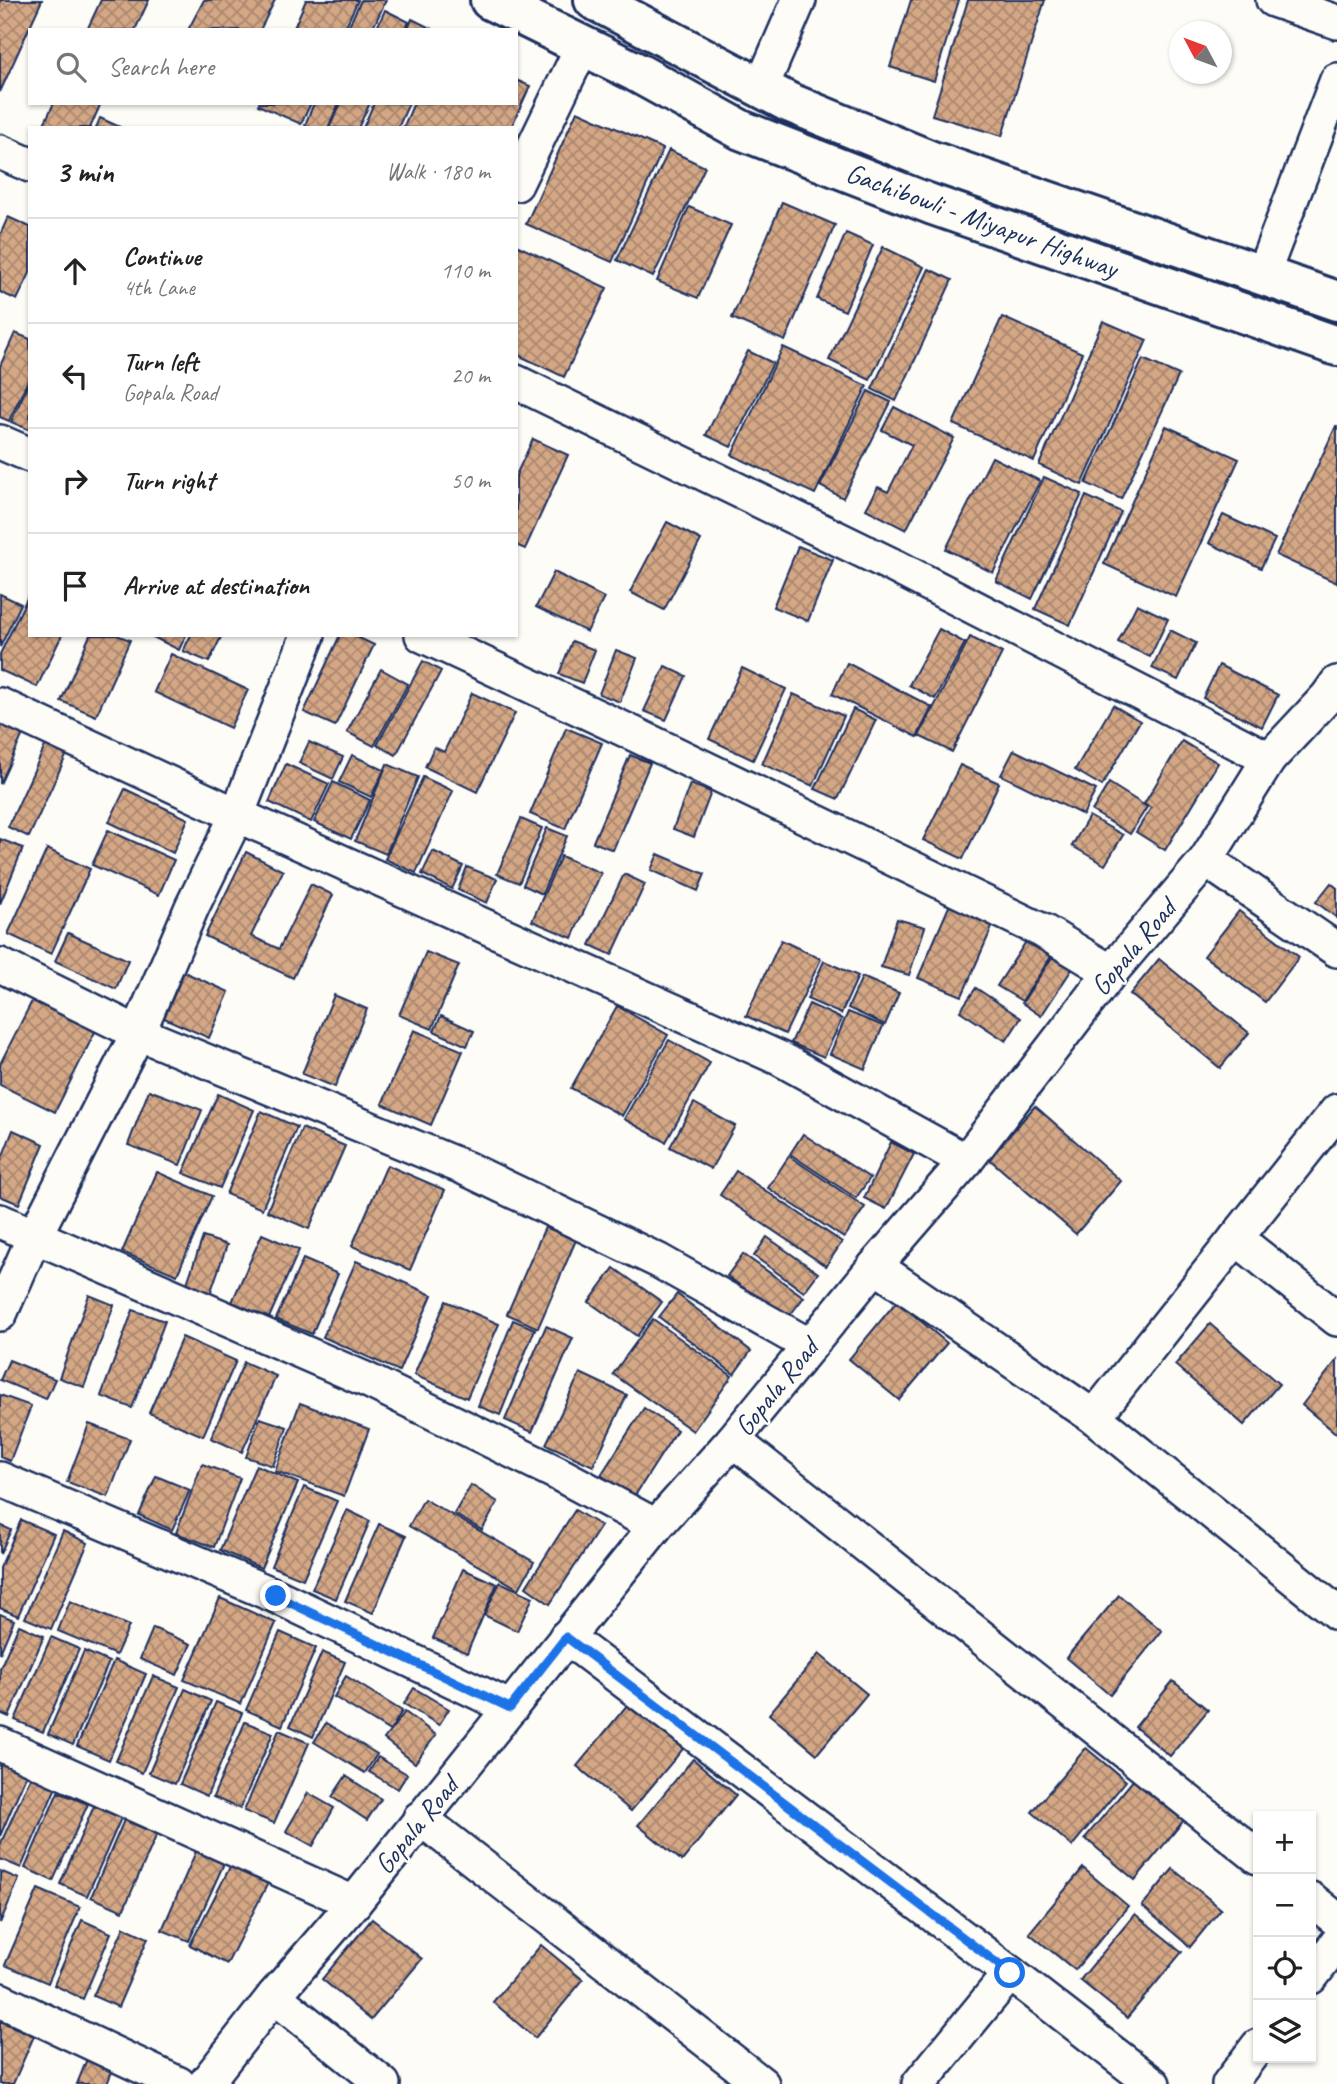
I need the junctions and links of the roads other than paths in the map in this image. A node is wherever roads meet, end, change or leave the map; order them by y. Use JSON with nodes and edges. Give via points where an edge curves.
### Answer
{"nodes":[{"id":1,"x":490,"y":0,"type":"edge"},
{"id":2,"x":594,"y":0,"type":"edge"},
{"id":3,"x":799,"y":0,"type":"edge"},
{"id":4,"x":1273,"y":0,"type":"edge"},
{"id":5,"x":1337,"y":22,"type":"edge"},
{"id":6,"x":583,"y":45,"type":"junction"},
{"id":7,"x":1337,"y":80,"type":"edge"},
{"id":8,"x":761,"y":88,"type":"junction"},
{"id":9,"x":0,"y":152,"type":"edge"},
{"id":10,"x":28,"y":164,"type":"edge"},
{"id":11,"x":518,"y":180,"type":"edge"},
{"id":12,"x":1262,"y":276,"type":"junction"},
{"id":13,"x":1337,"y":302,"type":"edge"},
{"id":14,"x":1337,"y":346,"type":"edge"},
{"id":15,"x":518,"y":383,"type":"edge"},
{"id":16,"x":0,"y":442,"type":"edge"},
{"id":17,"x":28,"y":454,"type":"edge"},
{"id":18,"x":306,"y":637,"type":"edge"},
{"id":19,"x":426,"y":637,"type":"edge"},
{"id":20,"x":1337,"y":683,"type":"edge"},
{"id":21,"x":0,"y":705,"type":"edge"},
{"id":22,"x":1269,"y":759,"type":"junction"},
{"id":23,"x":237,"y":815,"type":"junction"},
{"id":24,"x":1206,"y":860,"type":"junction"},
{"id":25,"x":1337,"y":950,"type":"edge"},
{"id":26,"x":0,"y":965,"type":"edge"},
{"id":27,"x":1111,"y":972,"type":"junction"},
{"id":28,"x":138,"y":1033,"type":"junction"},
{"id":29,"x":1337,"y":1111,"type":"edge"},
{"id":30,"x":966,"y":1161,"type":"junction"},
{"id":31,"x":0,"y":1221,"type":"edge"},
{"id":32,"x":34,"y":1237,"type":"junction"},
{"id":33,"x":1236,"y":1238,"type":"junction"},
{"id":34,"x":875,"y":1266,"type":"junction"},
{"id":35,"x":0,"y":1314,"type":"edge"},
{"id":36,"x":1337,"y":1319,"type":"edge"},
{"id":37,"x":810,"y":1346,"type":"junction"},
{"id":38,"x":1094,"y":1417,"type":"junction"},
{"id":39,"x":733,"y":1440,"type":"junction"},
{"id":40,"x":0,"y":1479,"type":"edge"},
{"id":41,"x":656,"y":1526,"type":"junction"},
{"id":42,"x":1337,"y":1613,"type":"edge"},
{"id":43,"x":566,"y":1637,"type":"junction"},
{"id":44,"x":510,"y":1708,"type":"junction"},
{"id":45,"x":0,"y":1744,"type":"edge"},
{"id":46,"x":420,"y":1818,"type":"junction"},
{"id":47,"x":1253,"y":1853,"type":"edge"},
{"id":48,"x":354,"y":1903,"type":"junction"},
{"id":49,"x":1316,"y":1903,"type":"edge"},
{"id":50,"x":1337,"y":1920,"type":"edge"},
{"id":51,"x":1337,"y":1943,"type":"edge"},
{"id":52,"x":1316,"y":1970,"type":"edge"},
{"id":53,"x":1010,"y":1973,"type":"junction"},
{"id":54,"x":274,"y":1996,"type":"junction"},
{"id":55,"x":0,"y":2000,"type":"edge"},
{"id":56,"x":1253,"y":2053,"type":"edge"},
{"id":57,"x":179,"y":2084,"type":"edge"},
{"id":58,"x":205,"y":2084,"type":"edge"},
{"id":59,"x":383,"y":2084,"type":"edge"},
{"id":60,"x":762,"y":2084,"type":"edge"},
{"id":61,"x":919,"y":2084,"type":"edge"},
{"id":62,"x":1153,"y":2084,"type":"edge"},
{"id":63,"x":1229,"y":2084,"type":"edge"}],
"edges":[{"from":1,"to":6,"type":"main road","name":"Gachibowli - Miyapur Highway"},
{"from":2,"to":8,"type":"main road","name":"Gachibowli - Miyapur Highway"},
{"from":3,"to":8,"type":"street"},
{"from":4,"to":5,"type":"street"},
{"from":6,"to":11,"type":"street"},
{"from":6,"to":14,"type":"main road","name":"Gachibowli - Miyapur Highway","via":[[754,135],[933,205]]},
{"from":7,"to":12,"type":"street"},
{"from":8,"to":12,"type":"main road","name":"Gachibowli - Miyapur Highway","via":[[932,161]]},
{"from":9,"to":10,"type":"street"},
{"from":12,"to":13,"type":"main road","name":"Gachibowli - Miyapur Highway"},
{"from":15,"to":22,"type":"street","via":[[894,566]]},
{"from":16,"to":17,"type":"street"},
{"from":18,"to":23,"type":"street"},
{"from":19,"to":27,"type":"street","via":[[1043,931]]},
{"from":20,"to":22,"type":"street","name":"Gopala Road"},
{"from":21,"to":23,"type":"street"},
{"from":22,"to":24,"type":"street","name":"Gopala Road"},
{"from":23,"to":28,"type":"street"},
{"from":23,"to":30,"type":"street","via":[[781,1059]]},
{"from":24,"to":25,"type":"street"},
{"from":24,"to":27,"type":"street","name":"Gopala Road"},
{"from":26,"to":28,"type":"street"},
{"from":27,"to":30,"type":"street","name":"Gopala Road"},
{"from":28,"to":32,"type":"street"},
{"from":28,"to":37,"type":"street","via":[[465,1168],[659,1261]]},
{"from":29,"to":33,"type":"street"},
{"from":30,"to":34,"type":"street","name":"Gopala Road"},
{"from":31,"to":32,"type":"street"},
{"from":32,"to":35,"type":"street"},
{"from":32,"to":41,"type":"street","via":[[368,1380]]},
{"from":33,"to":36,"type":"street"},
{"from":33,"to":38,"type":"street"},
{"from":34,"to":37,"type":"street","name":"Gopala Road"},
{"from":34,"to":38,"type":"street"},
{"from":37,"to":39,"type":"street","name":"Gopala Road"},
{"from":38,"to":42,"type":"street"},
{"from":39,"to":41,"type":"street","name":"Gopala Road"},
{"from":39,"to":47,"type":"street"},
{"from":40,"to":44,"type":"street","via":[[276,1596]]},
{"from":41,"to":43,"type":"street","name":"Gopala Road"},
{"from":43,"to":44,"type":"street","name":"Gopala Road"},
{"from":43,"to":53,"type":"street"},
{"from":44,"to":46,"type":"street","name":"Gopala Road"},
{"from":45,"to":48,"type":"street"},
{"from":46,"to":48,"type":"street","name":"Gopala Road"},
{"from":46,"to":60,"type":"street"},
{"from":48,"to":54,"type":"street","name":"Gopala Road"},
{"from":49,"to":50,"type":"street"},
{"from":51,"to":52,"type":"street"},
{"from":53,"to":61,"type":"street"},
{"from":53,"to":62,"type":"street"},
{"from":54,"to":58,"type":"street","name":"Gopala Road"},
{"from":54,"to":59,"type":"street"},
{"from":55,"to":57,"type":"street"},
{"from":56,"to":63,"type":"street"}]}
